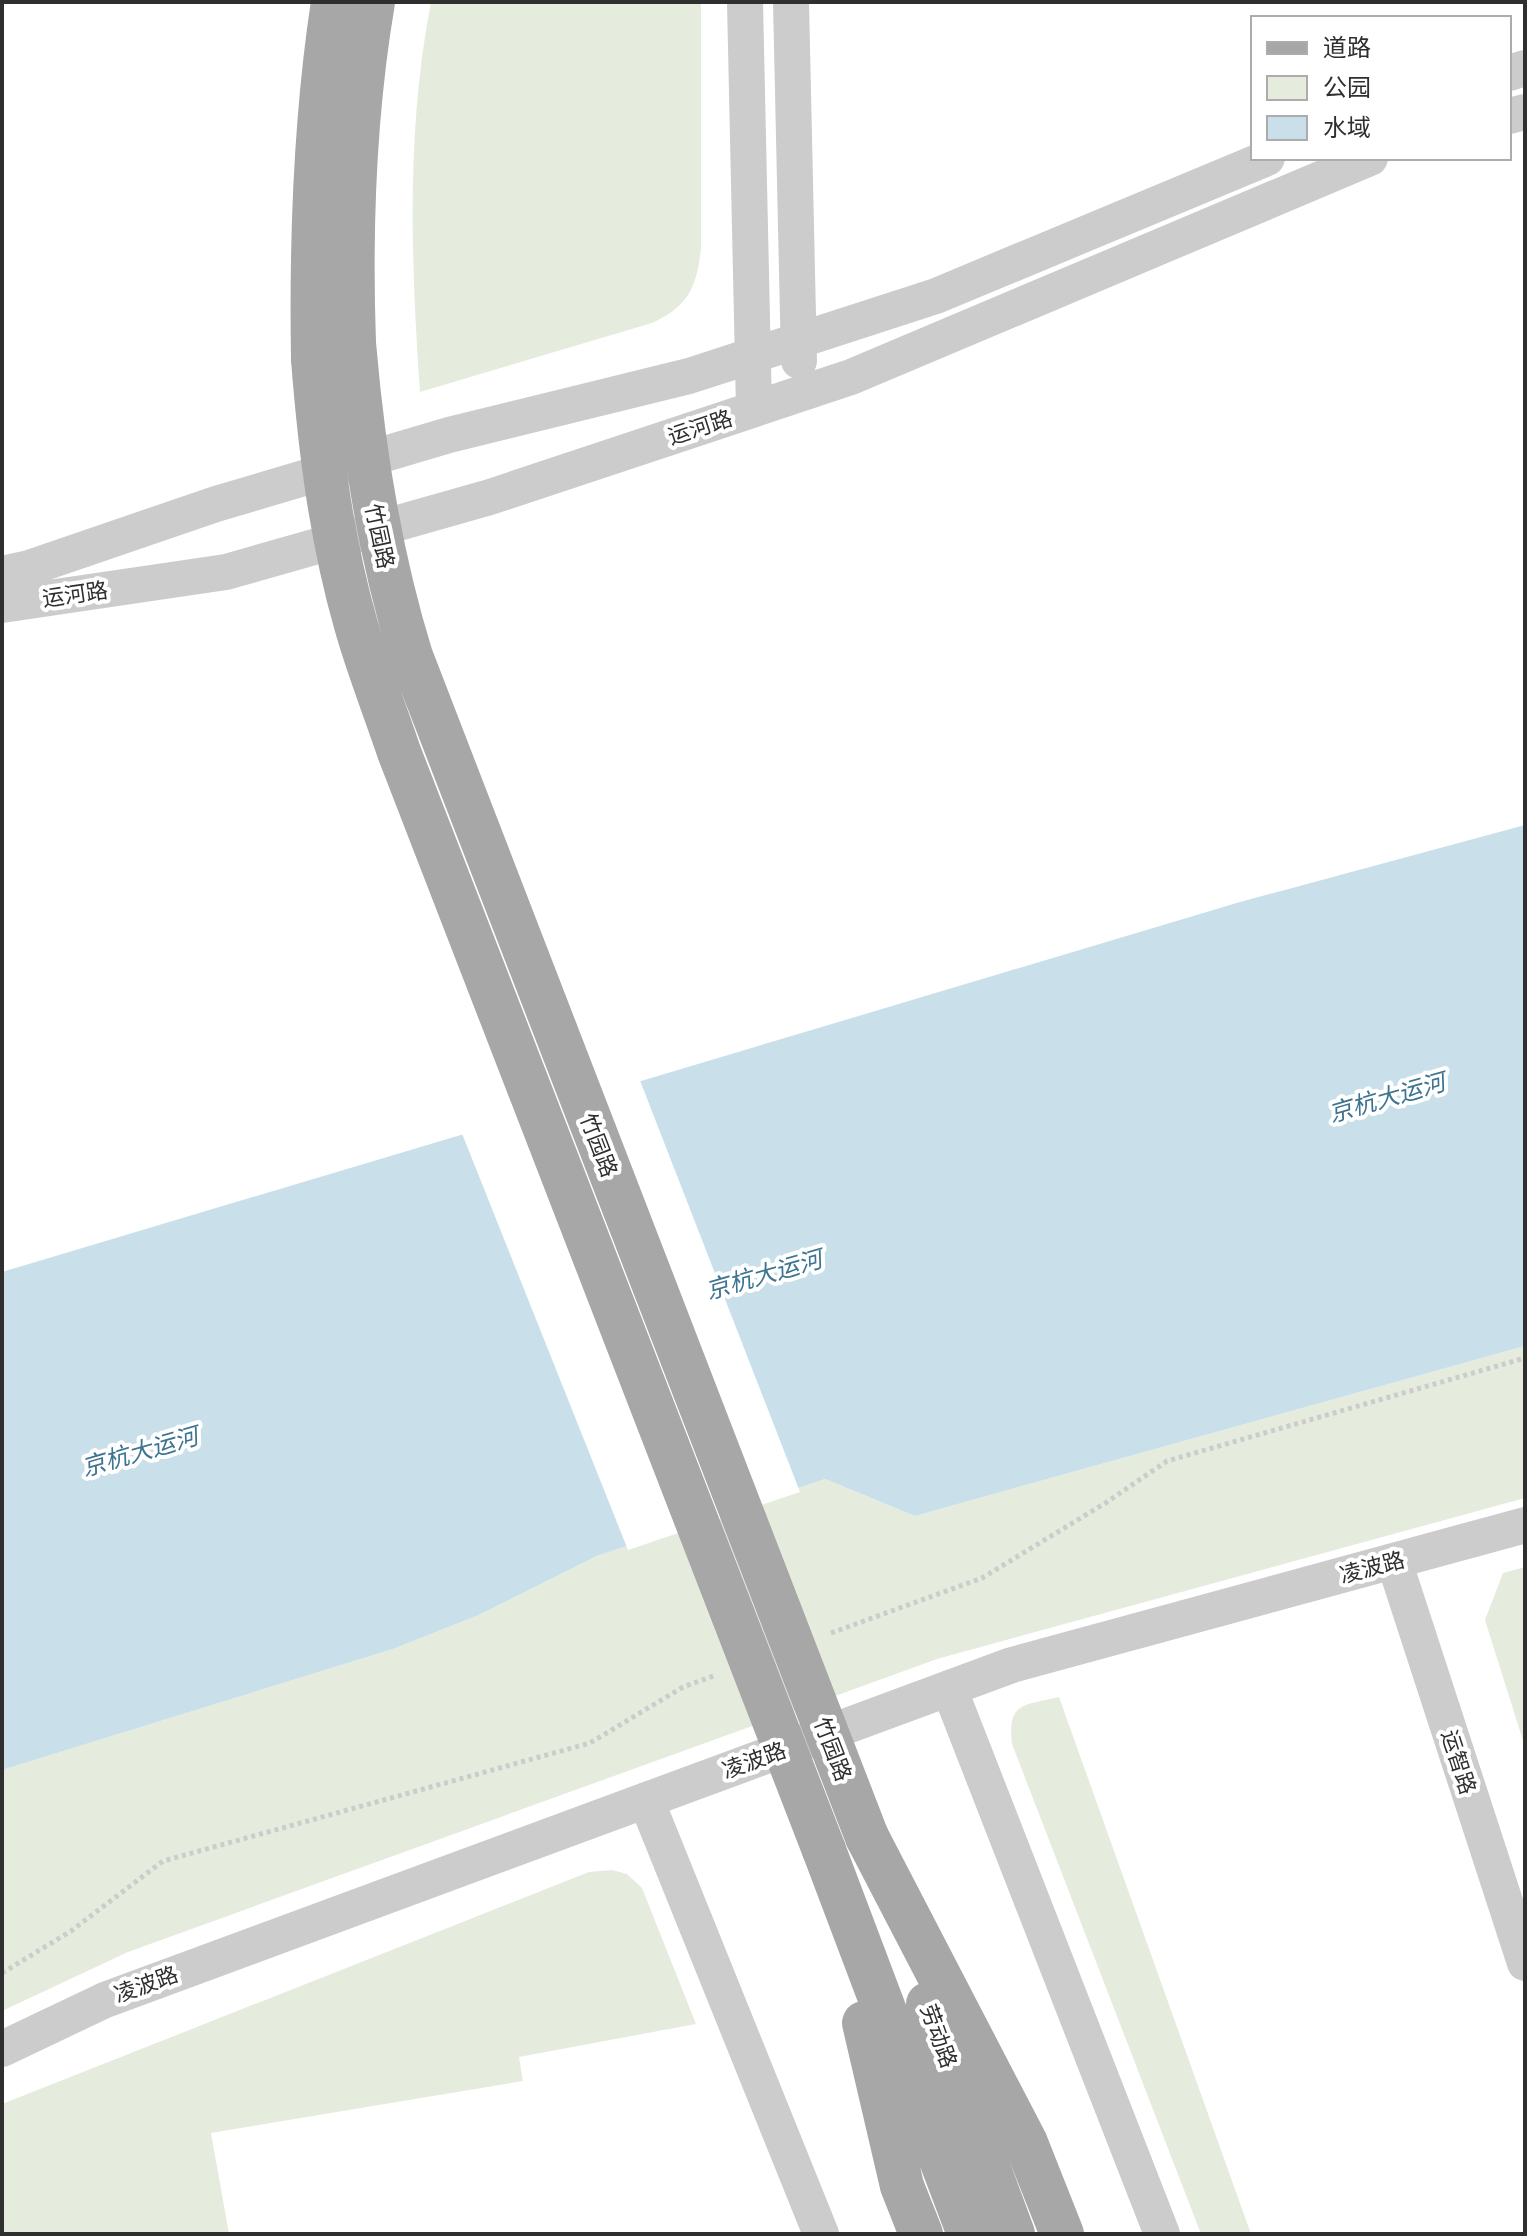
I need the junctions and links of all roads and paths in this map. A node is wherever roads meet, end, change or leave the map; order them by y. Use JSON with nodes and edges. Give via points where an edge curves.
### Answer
{"nodes":[{"id":1,"x":333,"y":2,"type":"edge"},
{"id":2,"x":373,"y":2,"type":"edge"},
{"id":3,"x":745,"y":2,"type":"edge"},
{"id":4,"x":791,"y":2,"type":"edge"},
{"id":5,"x":1262,"y":160,"type":"edge"},
{"id":6,"x":1365,"y":160,"type":"edge"},
{"id":7,"x":799,"y":340,"type":"junction"},
{"id":8,"x":752,"y":355,"type":"junction"},
{"id":9,"x":798,"y":394,"type":"junction"},
{"id":10,"x":754,"y":409,"type":"junction"},
{"id":11,"x":2,"y":574,"type":"edge"},
{"id":12,"x":2,"y":605,"type":"edge"},
{"id":13,"x":1525,"y":1525,"type":"edge"},
{"id":14,"x":1394,"y":1561,"type":"junction"},
{"id":15,"x":949,"y":1688,"type":"junction"},
{"id":16,"x":646,"y":1800,"type":"junction"},
{"id":17,"x":867,"y":1837,"type":"junction"},
{"id":18,"x":824,"y":1850,"type":"junction"},
{"id":19,"x":1525,"y":1963,"type":"edge"},
{"id":20,"x":2,"y":2049,"type":"edge"},
{"id":21,"x":821,"y":2234,"type":"edge"},
{"id":22,"x":921,"y":2234,"type":"edge"},
{"id":23,"x":969,"y":2234,"type":"edge"},
{"id":24,"x":1013,"y":2234,"type":"edge"},
{"id":25,"x":1062,"y":2234,"type":"edge"},
{"id":26,"x":1162,"y":2234,"type":"edge"}],
"edges":[{"from":1,"to":18,"type":"main road","name":"竹园路","bridge":true,"via":[[314,184],[313,359],[335,539],[399,752]]},
{"from":2,"to":17,"type":"main road","name":"竹园路","bridge":true,"via":[[354,183],[354,343],[377,527],[411,656]]},
{"from":3,"to":8,"type":"street"},
{"from":4,"to":7,"type":"street"},
{"from":5,"to":7,"type":"street","name":"运河路","via":[[936,296]]},
{"from":6,"to":9,"type":"street","name":"运河路","via":[[851,377]]},
{"from":7,"to":8,"type":"street","name":"运河路"},
{"from":7,"to":9,"type":"street"},
{"from":8,"to":10,"type":"street"},
{"from":8,"to":11,"type":"street","name":"运河路","via":[[689,376],[434,439]]},
{"from":9,"to":10,"type":"street","name":"运河路"},
{"from":10,"to":12,"type":"street","name":"运河路","via":[[490,497],[226,572]]},
{"from":13,"to":14,"type":"street","name":"凌波路"},
{"from":14,"to":15,"type":"street","name":"凌波路","via":[[1012,1665]]},
{"from":14,"to":19,"type":"street","name":"运智路"},
{"from":15,"to":16,"type":"street","name":"凌波路"},
{"from":15,"to":26,"type":"street"},
{"from":16,"to":20,"type":"street","name":"凌波路","via":[[105,2000]]},
{"from":16,"to":21,"type":"street"},
{"from":17,"to":24,"type":"main road","name":"劳动路"},
{"from":17,"to":25,"type":"main road","name":"竹园路","via":[[1026,2143]]},
{"from":18,"to":22,"type":"main road","name":"竹园路","via":[[902,2186]]},
{"from":18,"to":23,"type":"main road","name":"劳动路"}]}
